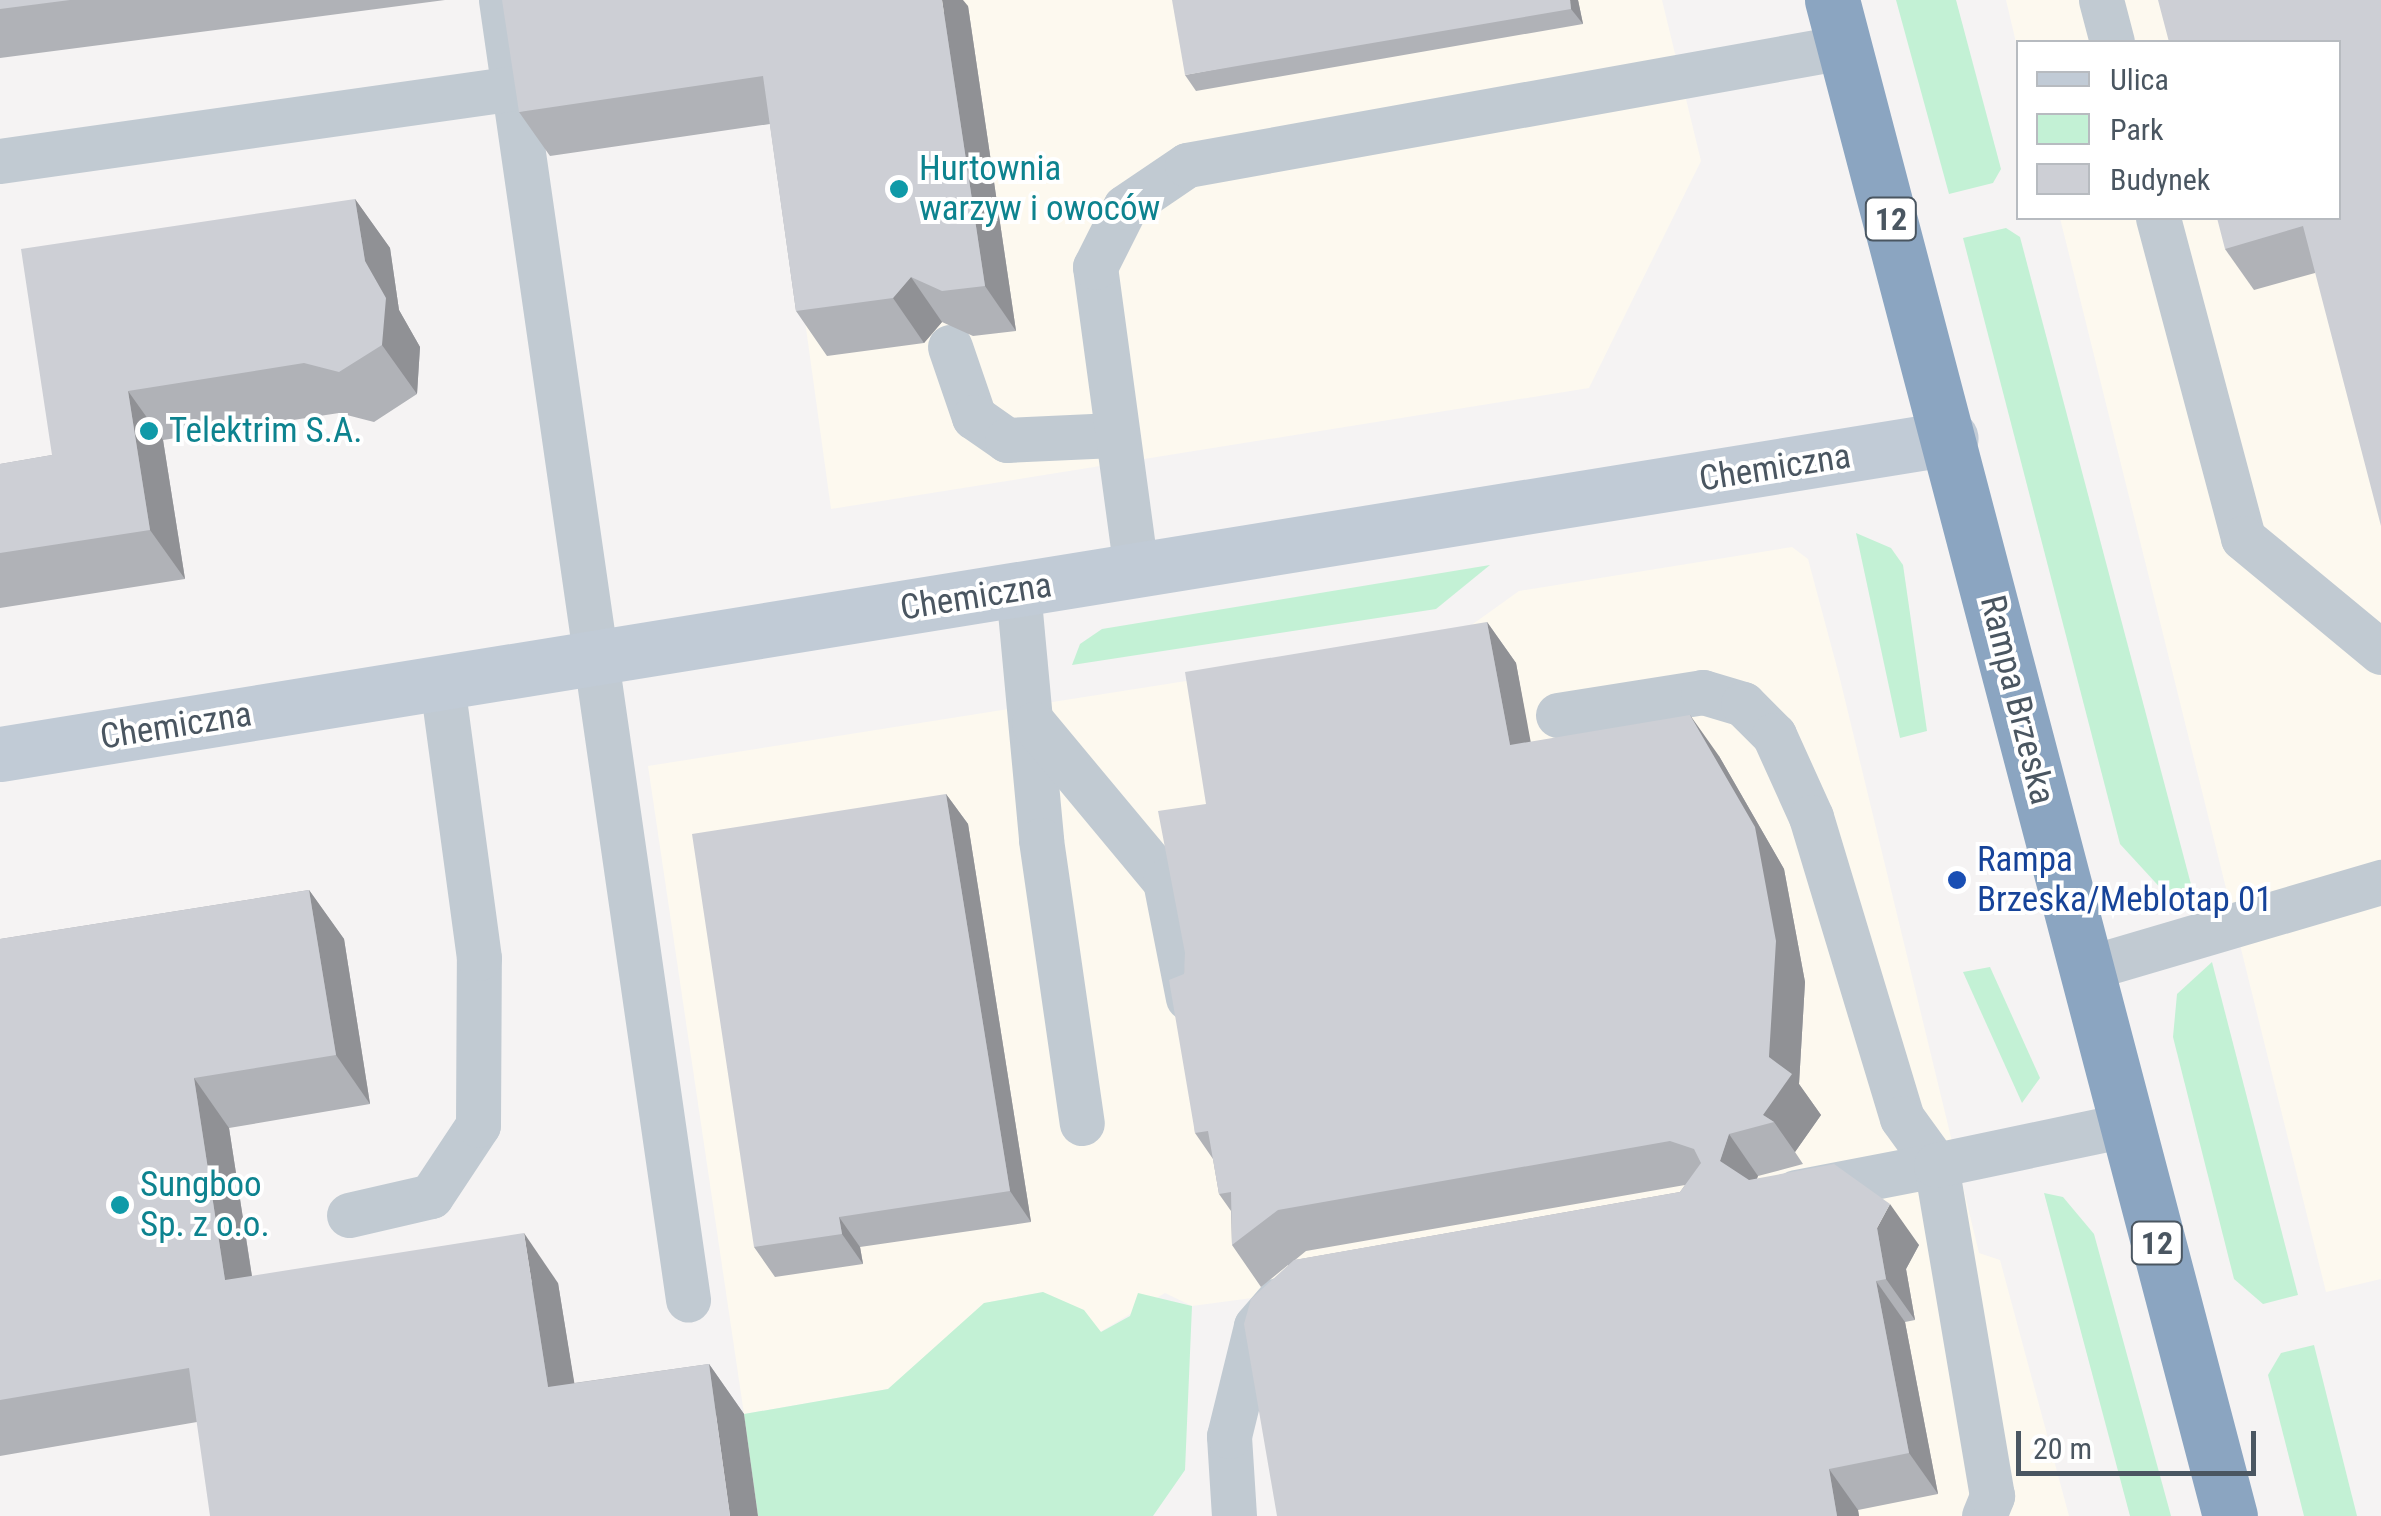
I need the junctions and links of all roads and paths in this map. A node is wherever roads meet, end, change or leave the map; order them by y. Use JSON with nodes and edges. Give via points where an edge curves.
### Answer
{"nodes":[{"id":1,"x":502,"y":0,"type":"edge"},
{"id":2,"x":2101,"y":0,"type":"edge"},
{"id":3,"x":1838,"y":24,"type":"edge"},
{"id":4,"x":2111,"y":40,"type":"edge"},
{"id":5,"x":514,"y":88,"type":"junction"},
{"id":6,"x":0,"y":160,"type":"edge"},
{"id":7,"x":2159,"y":220,"type":"edge"},
{"id":8,"x":950,"y":347,"type":"edge"},
{"id":9,"x":1114,"y":435,"type":"junction"},
{"id":10,"x":1951,"y":438,"type":"junction"},
{"id":11,"x":1136,"y":570,"type":"junction"},
{"id":12,"x":1018,"y":590,"type":"junction"},
{"id":13,"x":2381,"y":652,"type":"edge"},
{"id":14,"x":594,"y":659,"type":"junction"},
{"id":15,"x":442,"y":683,"type":"junction"},
{"id":16,"x":1558,"y":715,"type":"dead end"},
{"id":17,"x":1034,"y":724,"type":"junction"},
{"id":18,"x":0,"y":754,"type":"edge"},
{"id":19,"x":2381,"y":882,"type":"edge"},
{"id":20,"x":2085,"y":969,"type":"junction"},
{"id":21,"x":1188,"y":998,"type":"edge"},
{"id":22,"x":1082,"y":1123,"type":"dead end"},
{"id":23,"x":2126,"y":1125,"type":"junction"},
{"id":24,"x":1936,"y":1165,"type":"junction"},
{"id":25,"x":1774,"y":1196,"type":"edge"},
{"id":26,"x":349,"y":1215,"type":"dead end"},
{"id":27,"x":1324,"y":1273,"type":"edge"},
{"id":28,"x":688,"y":1300,"type":"dead end"},
{"id":29,"x":1223,"y":1505,"type":"edge"},
{"id":30,"x":1984,"y":1516,"type":"edge"},
{"id":31,"x":2230,"y":1516,"type":"edge"}],
"edges":[{"from":1,"to":5,"type":"lane"},
{"from":2,"to":4,"type":"lane"},
{"from":3,"to":9,"type":"lane","via":[[1188,165],[1125,207],[1095,267]]},
{"from":3,"to":10,"type":"highway","name":"Rampa Brzeska","number":"12"},
{"from":5,"to":6,"type":"lane"},
{"from":5,"to":14,"type":"lane"},
{"from":7,"to":13,"type":"lane","via":[[2243,538]]},
{"from":8,"to":9,"type":"lane","via":[[974,417],[1006,440]]},
{"from":9,"to":11,"type":"lane"},
{"from":10,"to":11,"type":"street","name":"Chemiczna"},
{"from":10,"to":20,"type":"highway","name":"Rampa Brzeska","number":"12"},
{"from":11,"to":12,"type":"street","name":"Chemiczna"},
{"from":12,"to":14,"type":"street","name":"Chemiczna"},
{"from":12,"to":17,"type":"lane"},
{"from":14,"to":15,"type":"street","name":"Chemiczna"},
{"from":14,"to":28,"type":"lane"},
{"from":15,"to":18,"type":"street","name":"Chemiczna"},
{"from":15,"to":26,"type":"lane","via":[[480,958],[478,1126],[431,1196]]},
{"from":16,"to":24,"type":"lane","via":[[1703,692],[1743,704],[1774,735],[1812,817],[1891,1088]]},
{"from":17,"to":21,"type":"lane","via":[[1165,881]]},
{"from":17,"to":22,"type":"lane","via":[[1040,840]]},
{"from":19,"to":20,"type":"lane"},
{"from":20,"to":23,"type":"highway","name":"Rampa Brzeska","number":"12"},
{"from":23,"to":24,"type":"lane"},
{"from":23,"to":31,"type":"highway","name":"Rampa Brzeska","number":"12"},
{"from":24,"to":25,"type":"lane"},
{"from":24,"to":30,"type":"lane","via":[[1992,1496]]},
{"from":27,"to":29,"type":"lane","via":[[1283,1296],[1256,1326]]}]}
